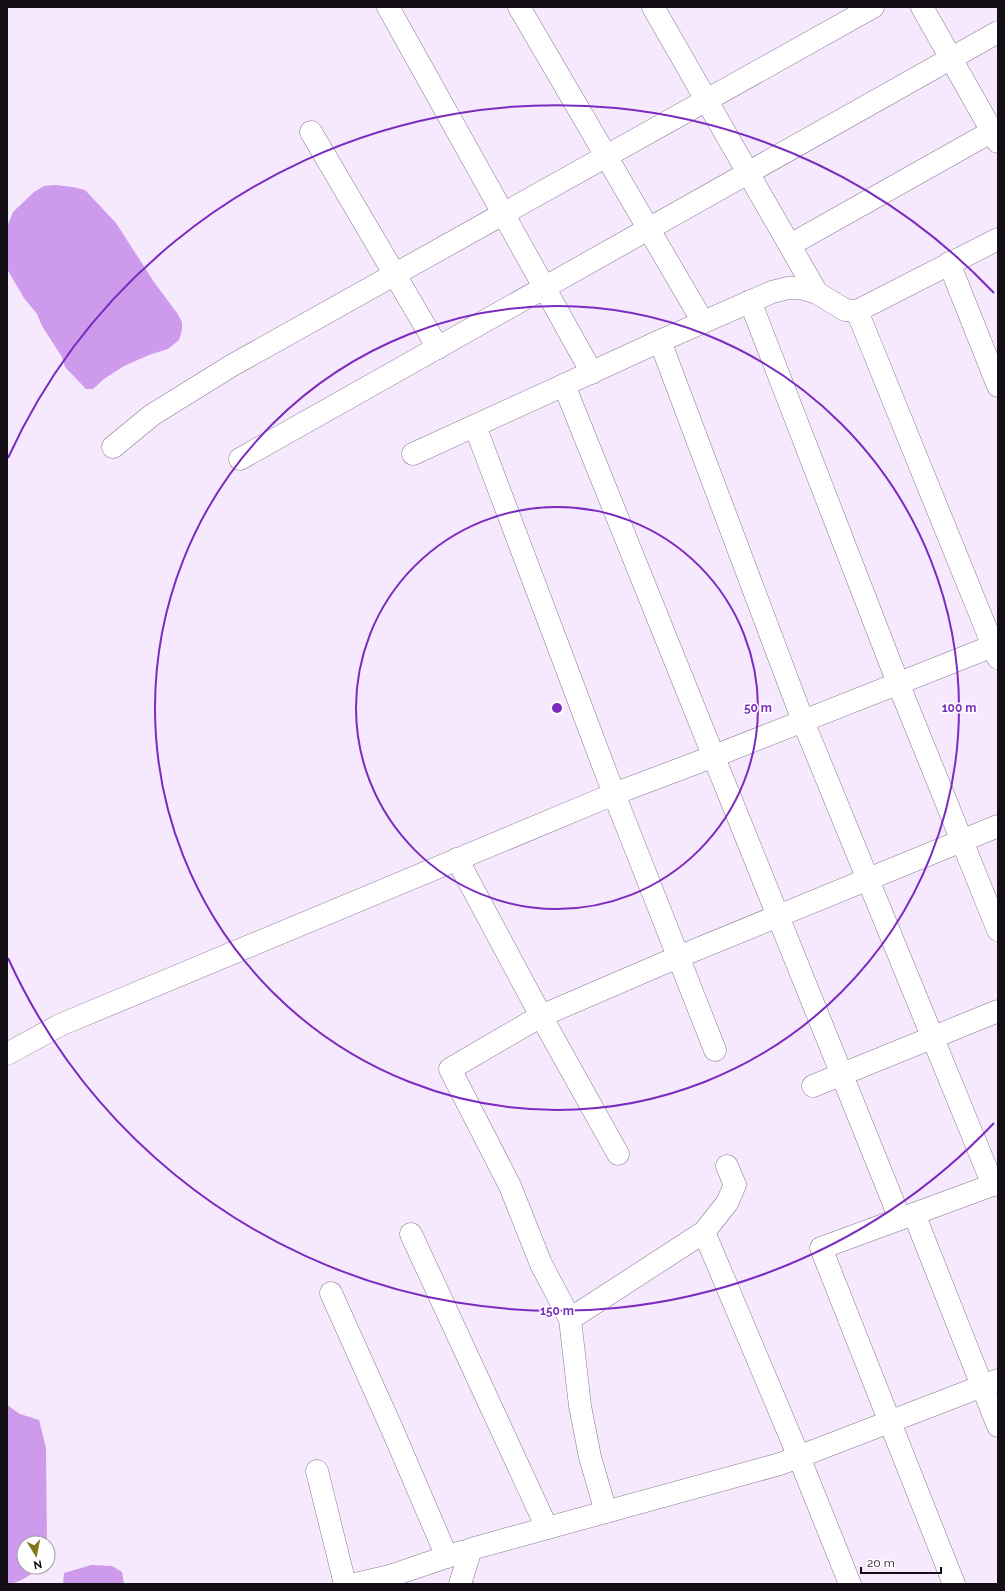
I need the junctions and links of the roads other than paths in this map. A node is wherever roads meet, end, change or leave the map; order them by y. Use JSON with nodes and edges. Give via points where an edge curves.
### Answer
{"nodes":[{"id":1,"x":388,"y":7,"type":"edge"},
{"id":2,"x":519,"y":7,"type":"edge"},
{"id":3,"x":652,"y":7,"type":"edge"},
{"id":4,"x":873,"y":7,"type":"edge"},
{"id":5,"x":922,"y":7,"type":"edge"},
{"id":6,"x":998,"y":32,"type":"edge"},
{"id":7,"x":951,"y":58,"type":"junction"},
{"id":8,"x":706,"y":100,"type":"junction"},
{"id":9,"x":311,"y":132,"type":"dead end"},
{"id":10,"x":996,"y":134,"type":"edge"},
{"id":11,"x":606,"y":156,"type":"junction"},
{"id":12,"x":748,"y":173,"type":"junction"},
{"id":13,"x":503,"y":214,"type":"junction"},
{"id":14,"x":648,"y":229,"type":"junction"},
{"id":15,"x":998,"y":239,"type":"edge"},
{"id":16,"x":790,"y":245,"type":"junction"},
{"id":17,"x":949,"y":263,"type":"junction"},
{"id":18,"x":395,"y":274,"type":"junction"},
{"id":19,"x":544,"y":288,"type":"junction"},
{"id":20,"x":817,"y":293,"type":"junction"},
{"id":21,"x":750,"y":300,"type":"junction"},
{"id":22,"x":857,"y":311,"type":"junction"},
{"id":23,"x":702,"y":322,"type":"junction"},
{"id":24,"x":660,"y":341,"type":"junction"},
{"id":25,"x":438,"y":348,"type":"junction"},
{"id":26,"x":592,"y":373,"type":"junction"},
{"id":27,"x":564,"y":386,"type":"junction"},
{"id":28,"x":998,"y":386,"type":"edge"},
{"id":29,"x":475,"y":426,"type":"junction"},
{"id":30,"x":113,"y":447,"type":"dead end"},
{"id":31,"x":413,"y":454,"type":"dead end"},
{"id":32,"x":240,"y":459,"type":"dead end"},
{"id":33,"x":996,"y":649,"type":"edge"},
{"id":34,"x":898,"y":683,"type":"junction"},
{"id":35,"x":804,"y":721,"type":"junction"},
{"id":36,"x":712,"y":757,"type":"junction"},
{"id":37,"x":614,"y":794,"type":"junction"},
{"id":38,"x":998,"y":826,"type":"edge"},
{"id":39,"x":962,"y":841,"type":"junction"},
{"id":40,"x":456,"y":859,"type":"junction"},
{"id":41,"x":868,"y":879,"type":"junction"},
{"id":42,"x":778,"y":917,"type":"junction"},
{"id":43,"x":998,"y":930,"type":"edge"},
{"id":44,"x":678,"y":957,"type":"junction"},
{"id":45,"x":998,"y":1011,"type":"edge"},
{"id":46,"x":541,"y":1016,"type":"junction"},
{"id":47,"x":932,"y":1038,"type":"junction"},
{"id":48,"x":715,"y":1050,"type":"dead end"},
{"id":49,"x":7,"y":1054,"type":"edge"},
{"id":50,"x":842,"y":1075,"type":"junction"},
{"id":51,"x":813,"y":1086,"type":"dead end"},
{"id":52,"x":618,"y":1154,"type":"dead end"},
{"id":53,"x":726,"y":1166,"type":"dead end"},
{"id":54,"x":995,"y":1184,"type":"edge"},
{"id":55,"x":907,"y":1216,"type":"junction"},
{"id":56,"x":704,"y":1232,"type":"junction"},
{"id":57,"x":412,"y":1234,"type":"dead end"},
{"id":58,"x":331,"y":1293,"type":"dead end"},
{"id":59,"x":570,"y":1319,"type":"junction"},
{"id":60,"x":990,"y":1383,"type":"edge"},
{"id":61,"x":890,"y":1422,"type":"junction"},
{"id":62,"x":998,"y":1426,"type":"edge"},
{"id":63,"x":799,"y":1457,"type":"junction"},
{"id":64,"x":317,"y":1471,"type":"dead end"},
{"id":65,"x":606,"y":1512,"type":"junction"},
{"id":66,"x":547,"y":1528,"type":"junction"},
{"id":67,"x":471,"y":1549,"type":"junction"},
{"id":68,"x":447,"y":1557,"type":"junction"},
{"id":69,"x":345,"y":1584,"type":"edge"},
{"id":70,"x":355,"y":1584,"type":"edge"},
{"id":71,"x":460,"y":1584,"type":"edge"},
{"id":72,"x":850,"y":1584,"type":"edge"},
{"id":73,"x":954,"y":1584,"type":"edge"}],
"edges":[{"from":1,"to":13,"type":"street"},
{"from":2,"to":11,"type":"street"},
{"from":3,"to":8,"type":"street"},
{"from":4,"to":8,"type":"street"},
{"from":5,"to":7,"type":"street"},
{"from":6,"to":7,"type":"street"},
{"from":7,"to":10,"type":"street"},
{"from":7,"to":12,"type":"street"},
{"from":8,"to":11,"type":"street"},
{"from":8,"to":12,"type":"street"},
{"from":9,"to":18,"type":"street"},
{"from":10,"to":16,"type":"street"},
{"from":11,"to":13,"type":"street"},
{"from":11,"to":14,"type":"street"},
{"from":12,"to":14,"type":"street"},
{"from":12,"to":16,"type":"street"},
{"from":13,"to":18,"type":"street"},
{"from":13,"to":19,"type":"street"},
{"from":14,"to":19,"type":"street"},
{"from":14,"to":23,"type":"street"},
{"from":15,"to":17,"type":"street"},
{"from":16,"to":20,"type":"street"},
{"from":17,"to":22,"type":"street"},
{"from":17,"to":28,"type":"street"},
{"from":18,"to":25,"type":"street"},
{"from":18,"to":30,"type":"street","via":[[231,366],[152,415]]},
{"from":19,"to":25,"type":"street"},
{"from":19,"to":26,"type":"street"},
{"from":20,"to":21,"type":"street","via":[[801,288],[788,288]]},
{"from":20,"to":22,"type":"street","via":[[845,310]]},
{"from":21,"to":23,"type":"street"},
{"from":21,"to":34,"type":"street"},
{"from":22,"to":33,"type":"street"},
{"from":23,"to":24,"type":"street"},
{"from":24,"to":26,"type":"street"},
{"from":24,"to":35,"type":"street"},
{"from":25,"to":32,"type":"street"},
{"from":26,"to":27,"type":"street"},
{"from":27,"to":29,"type":"street"},
{"from":27,"to":36,"type":"street"},
{"from":29,"to":31,"type":"street"},
{"from":29,"to":37,"type":"street"},
{"from":33,"to":34,"type":"street"},
{"from":34,"to":35,"type":"street"},
{"from":34,"to":39,"type":"street"},
{"from":35,"to":36,"type":"street"},
{"from":35,"to":41,"type":"street"},
{"from":36,"to":37,"type":"street"},
{"from":36,"to":42,"type":"street"},
{"from":37,"to":40,"type":"street"},
{"from":37,"to":44,"type":"street"},
{"from":38,"to":39,"type":"street"},
{"from":39,"to":41,"type":"street"},
{"from":39,"to":43,"type":"street"},
{"from":40,"to":46,"type":"street"},
{"from":40,"to":49,"type":"street","via":[[67,1022]]},
{"from":41,"to":42,"type":"street"},
{"from":41,"to":47,"type":"street"},
{"from":42,"to":44,"type":"street"},
{"from":42,"to":50,"type":"street"},
{"from":44,"to":46,"type":"street"},
{"from":44,"to":48,"type":"street"},
{"from":45,"to":47,"type":"street"},
{"from":46,"to":52,"type":"street"},
{"from":46,"to":59,"type":"street","via":[[450,1068],[510,1186],[540,1264]]},
{"from":47,"to":50,"type":"street"},
{"from":47,"to":54,"type":"street"},
{"from":50,"to":51,"type":"street"},
{"from":50,"to":55,"type":"street"},
{"from":53,"to":56,"type":"street","via":[[735,1185],[727,1203]]},
{"from":54,"to":55,"type":"street"},
{"from":55,"to":60,"type":"street"},
{"from":55,"to":61,"type":"street","via":[[821,1248]]},
{"from":56,"to":59,"type":"street"},
{"from":56,"to":63,"type":"street"},
{"from":57,"to":66,"type":"street"},
{"from":58,"to":68,"type":"street"},
{"from":59,"to":65,"type":"street","via":[[580,1406],[590,1457]]},
{"from":60,"to":61,"type":"street"},
{"from":60,"to":62,"type":"street"},
{"from":61,"to":63,"type":"street"},
{"from":61,"to":73,"type":"street"},
{"from":63,"to":65,"type":"street"},
{"from":63,"to":72,"type":"street"},
{"from":64,"to":69,"type":"street"},
{"from":65,"to":66,"type":"street"},
{"from":66,"to":67,"type":"street"},
{"from":67,"to":68,"type":"street"},
{"from":67,"to":71,"type":"street"},
{"from":68,"to":70,"type":"street","via":[[390,1576]]}]}
